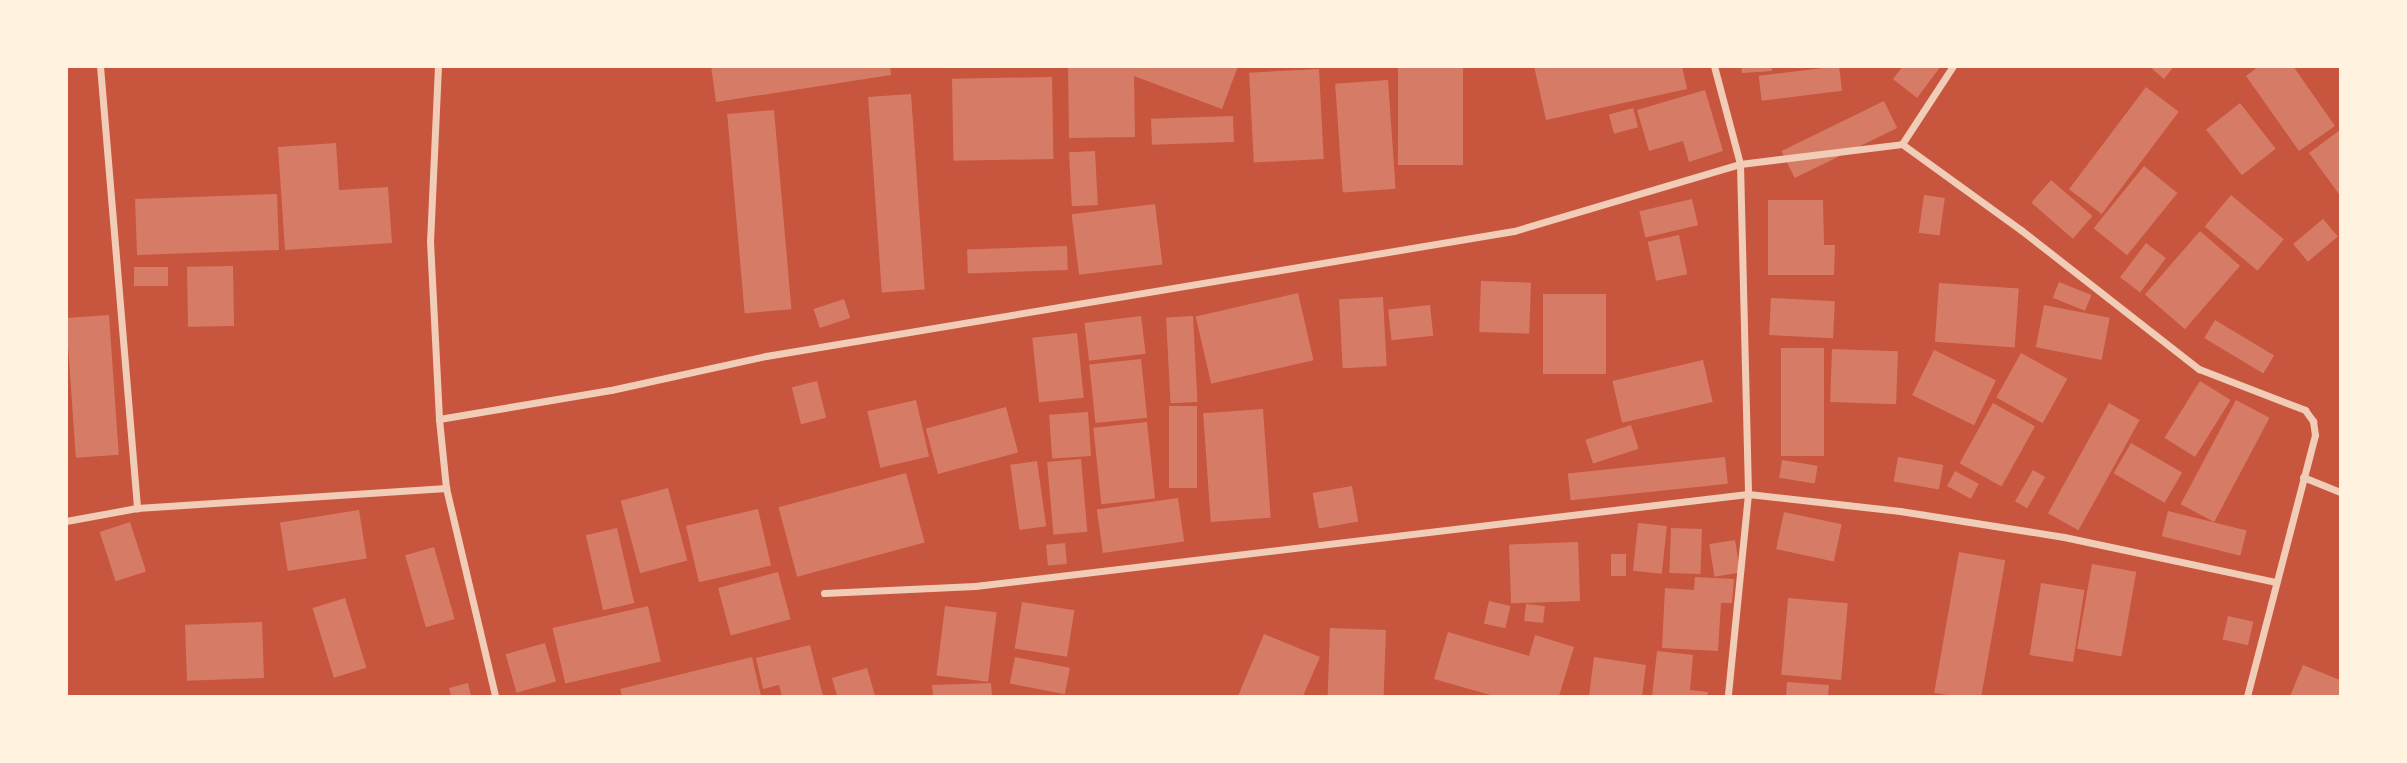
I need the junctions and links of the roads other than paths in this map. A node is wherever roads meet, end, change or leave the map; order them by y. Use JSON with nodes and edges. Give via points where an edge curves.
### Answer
{"nodes":[{"id":1,"x":100,"y":66,"type":"edge"},
{"id":2,"x":438,"y":66,"type":"edge"},
{"id":3,"x":1714,"y":66,"type":"edge"},
{"id":4,"x":1953,"y":66,"type":"edge"},
{"id":5,"x":1902,"y":145,"type":"junction"},
{"id":6,"x":1740,"y":164,"type":"junction"},
{"id":7,"x":439,"y":419,"type":"junction"},
{"id":8,"x":2303,"y":477,"type":"junction"},
{"id":9,"x":446,"y":488,"type":"junction"},
{"id":10,"x":2340,"y":492,"type":"edge"},
{"id":11,"x":1748,"y":494,"type":"junction"},
{"id":12,"x":137,"y":508,"type":"junction"},
{"id":13,"x":66,"y":521,"type":"edge"},
{"id":14,"x":2276,"y":582,"type":"junction"},
{"id":15,"x":824,"y":593,"type":"dead end"},
{"id":16,"x":495,"y":696,"type":"edge"},
{"id":17,"x":1728,"y":696,"type":"edge"},
{"id":18,"x":2247,"y":696,"type":"edge"}],
"edges":[{"from":1,"to":12,"type":"street"},
{"from":2,"to":7,"type":"street","via":[[430,241]]},
{"from":3,"to":6,"type":"street"},
{"from":4,"to":5,"type":"street"},
{"from":5,"to":6,"type":"street"},
{"from":5,"to":8,"type":"street","via":[[2021,229],[2199,369],[2305,410],[2315,435]]},
{"from":6,"to":7,"type":"street","via":[[1514,232],[807,349],[611,390]]},
{"from":6,"to":11,"type":"street"},
{"from":7,"to":9,"type":"street"},
{"from":8,"to":10,"type":"street"},
{"from":8,"to":14,"type":"street"},
{"from":9,"to":12,"type":"street"},
{"from":9,"to":16,"type":"street"},
{"from":11,"to":14,"type":"street","via":[[1900,511],[2064,537]]},
{"from":11,"to":15,"type":"street","via":[[975,586]]},
{"from":11,"to":17,"type":"street"},
{"from":12,"to":13,"type":"street"},
{"from":14,"to":18,"type":"street"}]}
